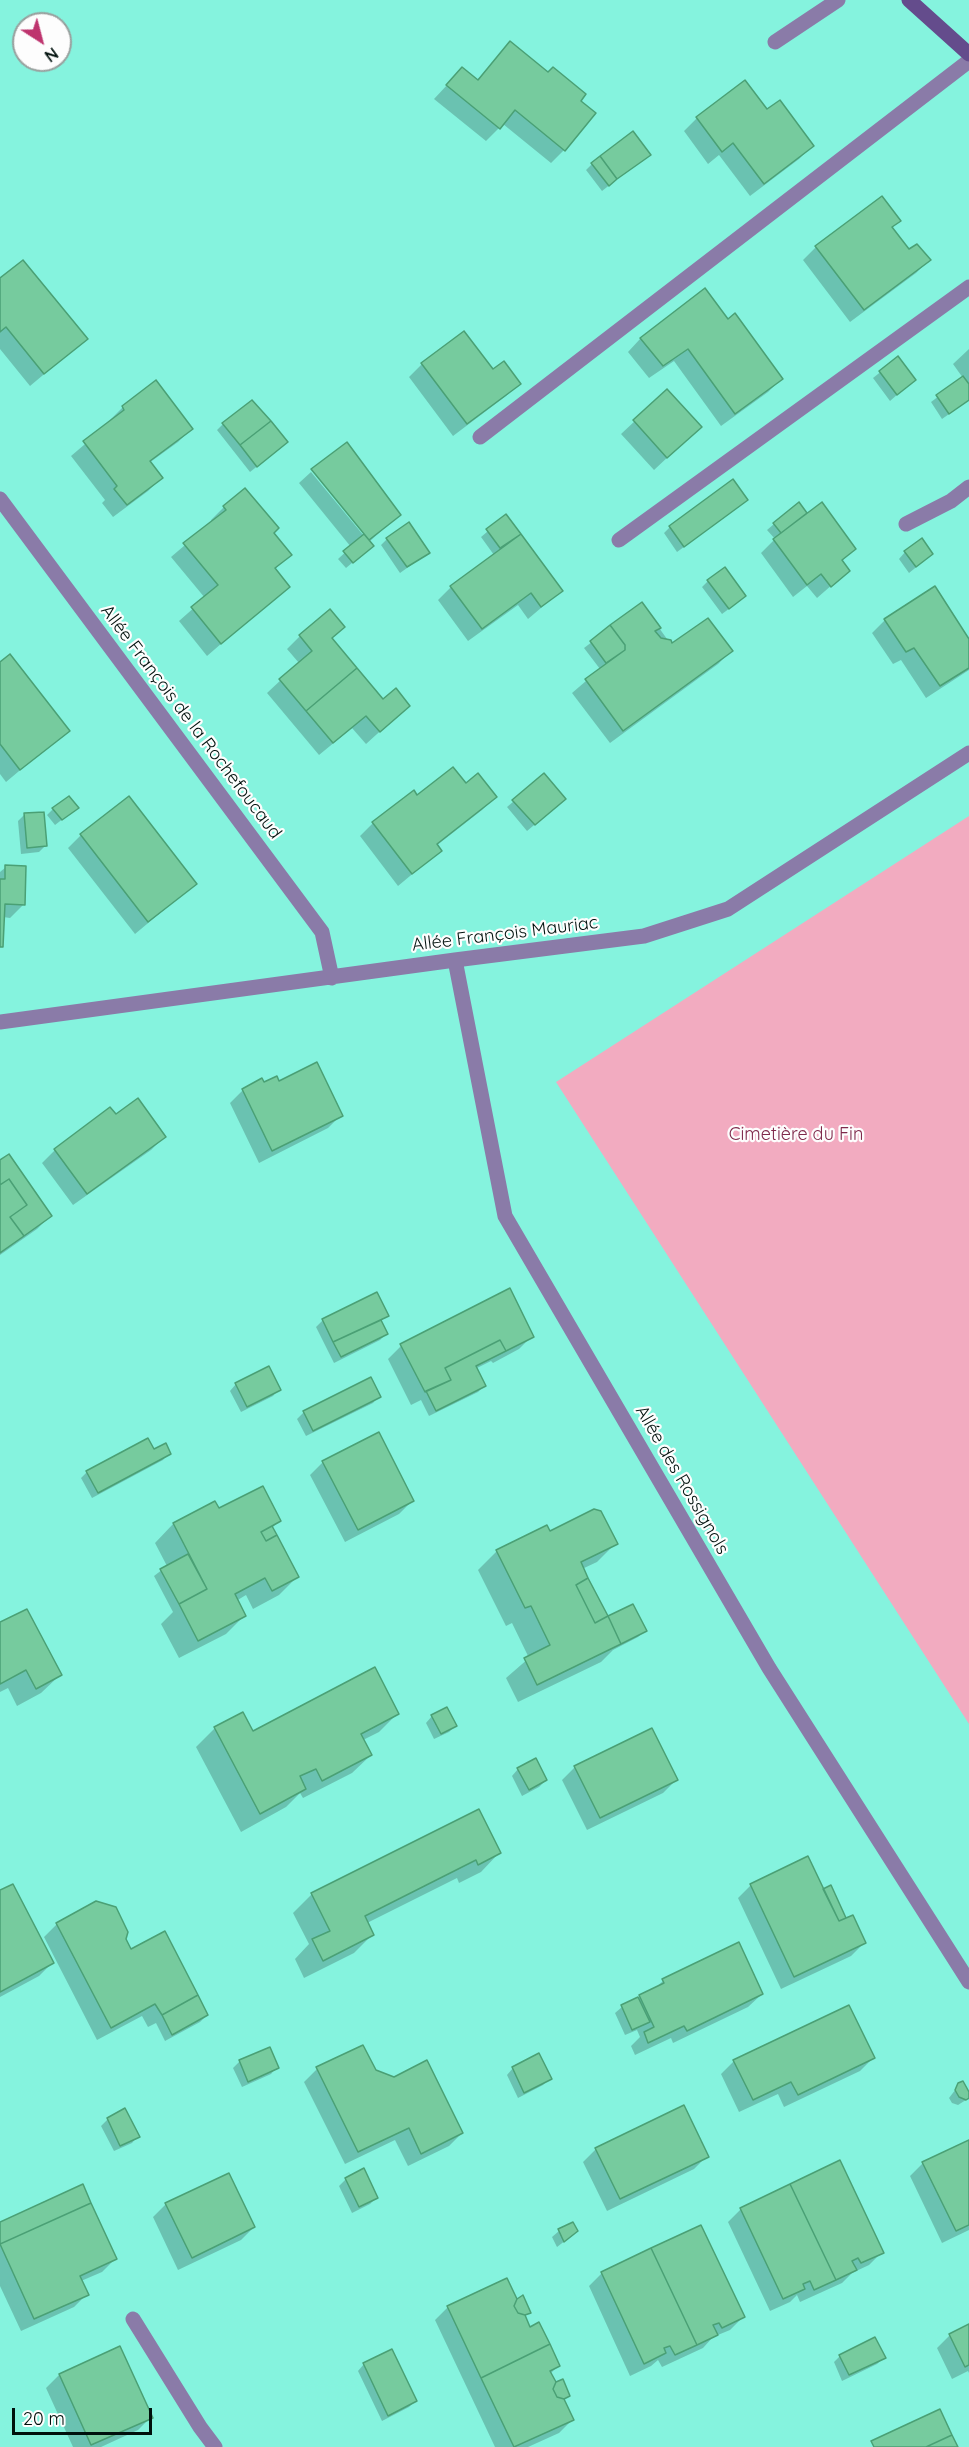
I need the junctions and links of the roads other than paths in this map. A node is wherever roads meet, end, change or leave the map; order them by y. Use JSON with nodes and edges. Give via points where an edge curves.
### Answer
{"nodes":[{"id":1,"x":837,"y":0,"type":"edge"},
{"id":2,"x":909,"y":0,"type":"edge"},
{"id":3,"x":775,"y":42,"type":"dead end"},
{"id":4,"x":969,"y":54,"type":"edge"},
{"id":5,"x":969,"y":61,"type":"edge"},
{"id":6,"x":969,"y":287,"type":"edge"},
{"id":7,"x":480,"y":437,"type":"dead end"},
{"id":8,"x":969,"y":487,"type":"edge"},
{"id":9,"x":0,"y":499,"type":"edge"},
{"id":10,"x":906,"y":524,"type":"dead end"},
{"id":11,"x":619,"y":540,"type":"dead end"},
{"id":12,"x":969,"y":753,"type":"edge"},
{"id":13,"x":455,"y":960,"type":"junction"},
{"id":14,"x":332,"y":978,"type":"junction"},
{"id":15,"x":0,"y":1022,"type":"edge"},
{"id":16,"x":969,"y":1982,"type":"edge"},
{"id":17,"x":133,"y":2319,"type":"dead end"},
{"id":18,"x":215,"y":2447,"type":"edge"}],
"edges":[{"from":1,"to":3,"type":"street"},
{"from":2,"to":4,"type":"street"},
{"from":5,"to":7,"type":"street"},
{"from":6,"to":11,"type":"street"},
{"from":8,"to":10,"type":"street"},
{"from":9,"to":14,"type":"street","name":"Allée François de la Rochefoucaud","via":[[322,932]]},
{"from":12,"to":13,"type":"street","name":"Allée François Mauriac","via":[[728,909],[644,936]]},
{"from":13,"to":14,"type":"street","name":"Allée François Mauriac"},
{"from":13,"to":16,"type":"street","name":"Allée des Rossignols","via":[[505,1216],[769,1668]]},
{"from":14,"to":15,"type":"street","name":"Allée François Mauriac"},
{"from":17,"to":18,"type":"street"}]}
